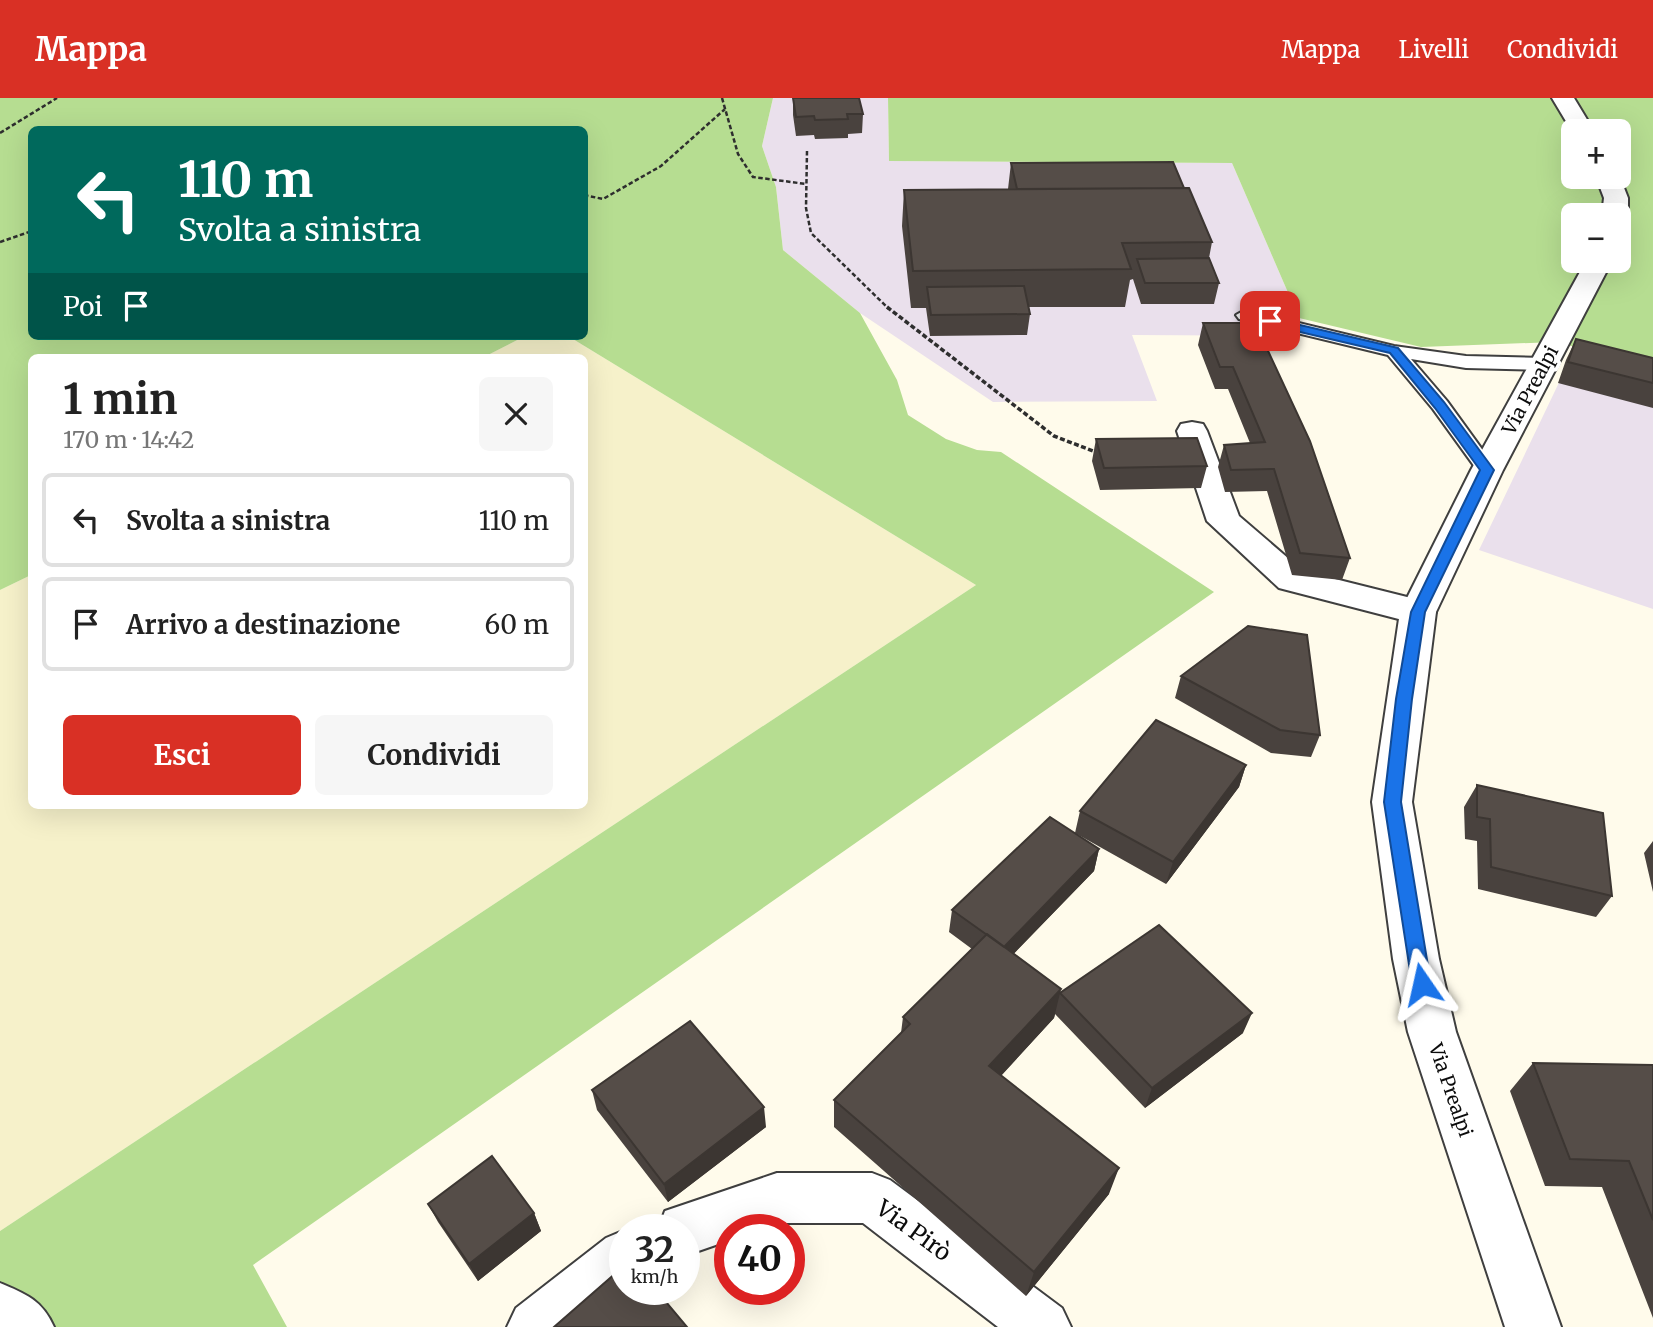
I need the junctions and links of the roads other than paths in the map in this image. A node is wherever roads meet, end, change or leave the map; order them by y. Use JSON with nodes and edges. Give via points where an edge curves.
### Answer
{"nodes":[{"id":1,"x":1563,"y":98,"type":"edge"},
{"id":2,"x":1576,"y":119,"type":"edge"},
{"id":3,"x":1593,"y":273,"type":"edge"},
{"id":4,"x":1245,"y":315,"type":"dead end"},
{"id":5,"x":1394,"y":351,"type":"junction"},
{"id":6,"x":1544,"y":364,"type":"junction"},
{"id":7,"x":1192,"y":431,"type":"dead end"},
{"id":8,"x":1487,"y":470,"type":"junction"},
{"id":9,"x":1418,"y":612,"type":"junction"},
{"id":10,"x":700,"y":1224,"type":"edge"},
{"id":11,"x":609,"y":1269,"type":"edge"},
{"id":12,"x":0,"y":1310,"type":"edge"},
{"id":13,"x":26,"y":1327,"type":"edge"},
{"id":14,"x":535,"y":1327,"type":"edge"},
{"id":15,"x":1043,"y":1327,"type":"edge"},
{"id":16,"x":1533,"y":1327,"type":"edge"}],
"edges":[{"from":1,"to":2,"type":"street"},
{"from":3,"to":6,"type":"street","name":"Via Prealpi"},
{"from":4,"to":5,"type":"lane"},
{"from":5,"to":6,"type":"lane","via":[[1466,362]]},
{"from":5,"to":8,"type":"lane"},
{"from":6,"to":8,"type":"street","name":"Via Prealpi"},
{"from":7,"to":9,"type":"street","via":[[1224,521],[1291,580]]},
{"from":8,"to":9,"type":"street","name":"Via Prealpi"},
{"from":9,"to":16,"type":"street","name":"Via Prealpi","via":[[1392,802],[1416,959],[1432,1032]]},
{"from":10,"to":15,"type":"street","name":"Via Pirò","via":[[777,1198],[872,1198]]},
{"from":11,"to":14,"type":"street"},
{"from":12,"to":13,"type":"street"}]}
